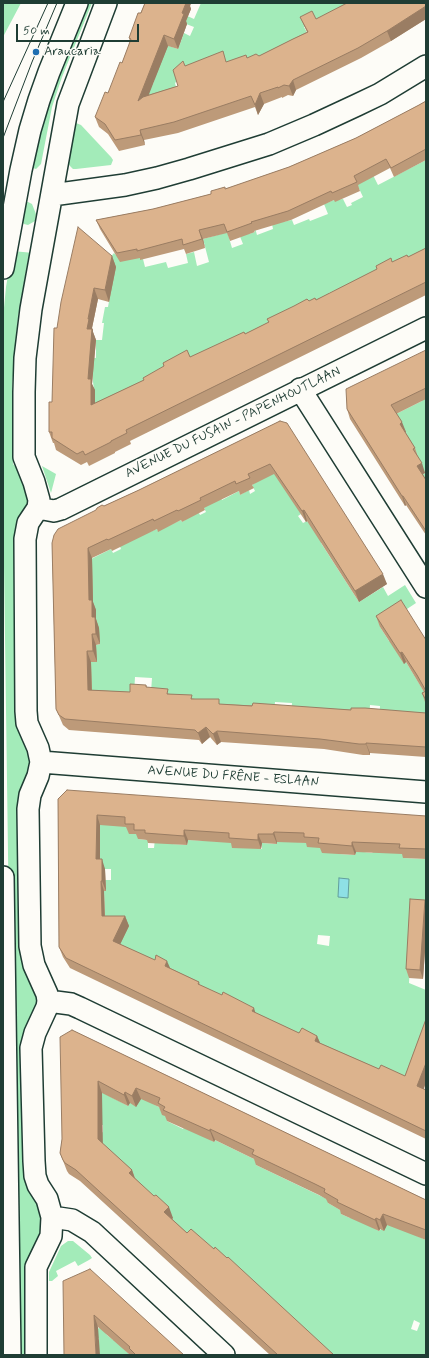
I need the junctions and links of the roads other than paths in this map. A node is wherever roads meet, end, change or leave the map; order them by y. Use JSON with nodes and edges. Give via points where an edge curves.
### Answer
{"nodes":[{"id":1,"x":77,"y":3,"type":"edge"},
{"id":2,"x":106,"y":3,"type":"edge"},
{"id":3,"x":426,"y":66,"type":"edge"},
{"id":4,"x":52,"y":195,"type":"junction"},
{"id":5,"x":3,"y":268,"type":"edge"},
{"id":6,"x":426,"y":328,"type":"edge"},
{"id":7,"x":300,"y":389,"type":"junction"},
{"id":8,"x":38,"y":508,"type":"junction"},
{"id":9,"x":426,"y":587,"type":"edge"},
{"id":10,"x":41,"y":762,"type":"junction"},
{"id":11,"x":426,"y":792,"type":"edge"},
{"id":12,"x":3,"y":877,"type":"edge"},
{"id":13,"x":48,"y":1001,"type":"junction"},
{"id":14,"x":426,"y":1174,"type":"edge"},
{"id":15,"x":52,"y":1217,"type":"junction"},
{"id":16,"x":10,"y":1355,"type":"edge"},
{"id":17,"x":36,"y":1355,"type":"edge"},
{"id":18,"x":224,"y":1355,"type":"edge"}],
"edges":[{"from":1,"to":5,"type":"street","via":[[49,72],[30,130]]},
{"from":2,"to":4,"type":"street","via":[[68,104]]},
{"from":3,"to":4,"type":"street","via":[[358,105],[269,144],[157,178]]},
{"from":4,"to":8,"type":"street","via":[[31,309],[25,358],[24,457],[37,490]]},
{"from":6,"to":7,"type":"street","name":"AVENUE DU FUSAIN - PAPENHOUTLAAN"},
{"from":7,"to":8,"type":"street","name":"AVENUE DU FUSAIN - PAPENHOUTLAAN","via":[[61,509],[54,511]]},
{"from":7,"to":9,"type":"street"},
{"from":8,"to":10,"type":"street","via":[[28,523],[25,539],[26,687],[28,723]]},
{"from":10,"to":11,"type":"street","name":"AVENUE DU FRÊNE - ESLAAN"},
{"from":10,"to":13,"type":"street","via":[[28,809],[30,946],[34,966]]},
{"from":12,"to":16,"type":"street"},
{"from":13,"to":14,"type":"street","via":[[80,1008]]},
{"from":13,"to":15,"type":"street","via":[[31,1048],[35,1176],[47,1199]]},
{"from":15,"to":17,"type":"street","via":[[51,1236],[36,1267]]},
{"from":15,"to":18,"type":"street","via":[[72,1220],[92,1232]]}]}
